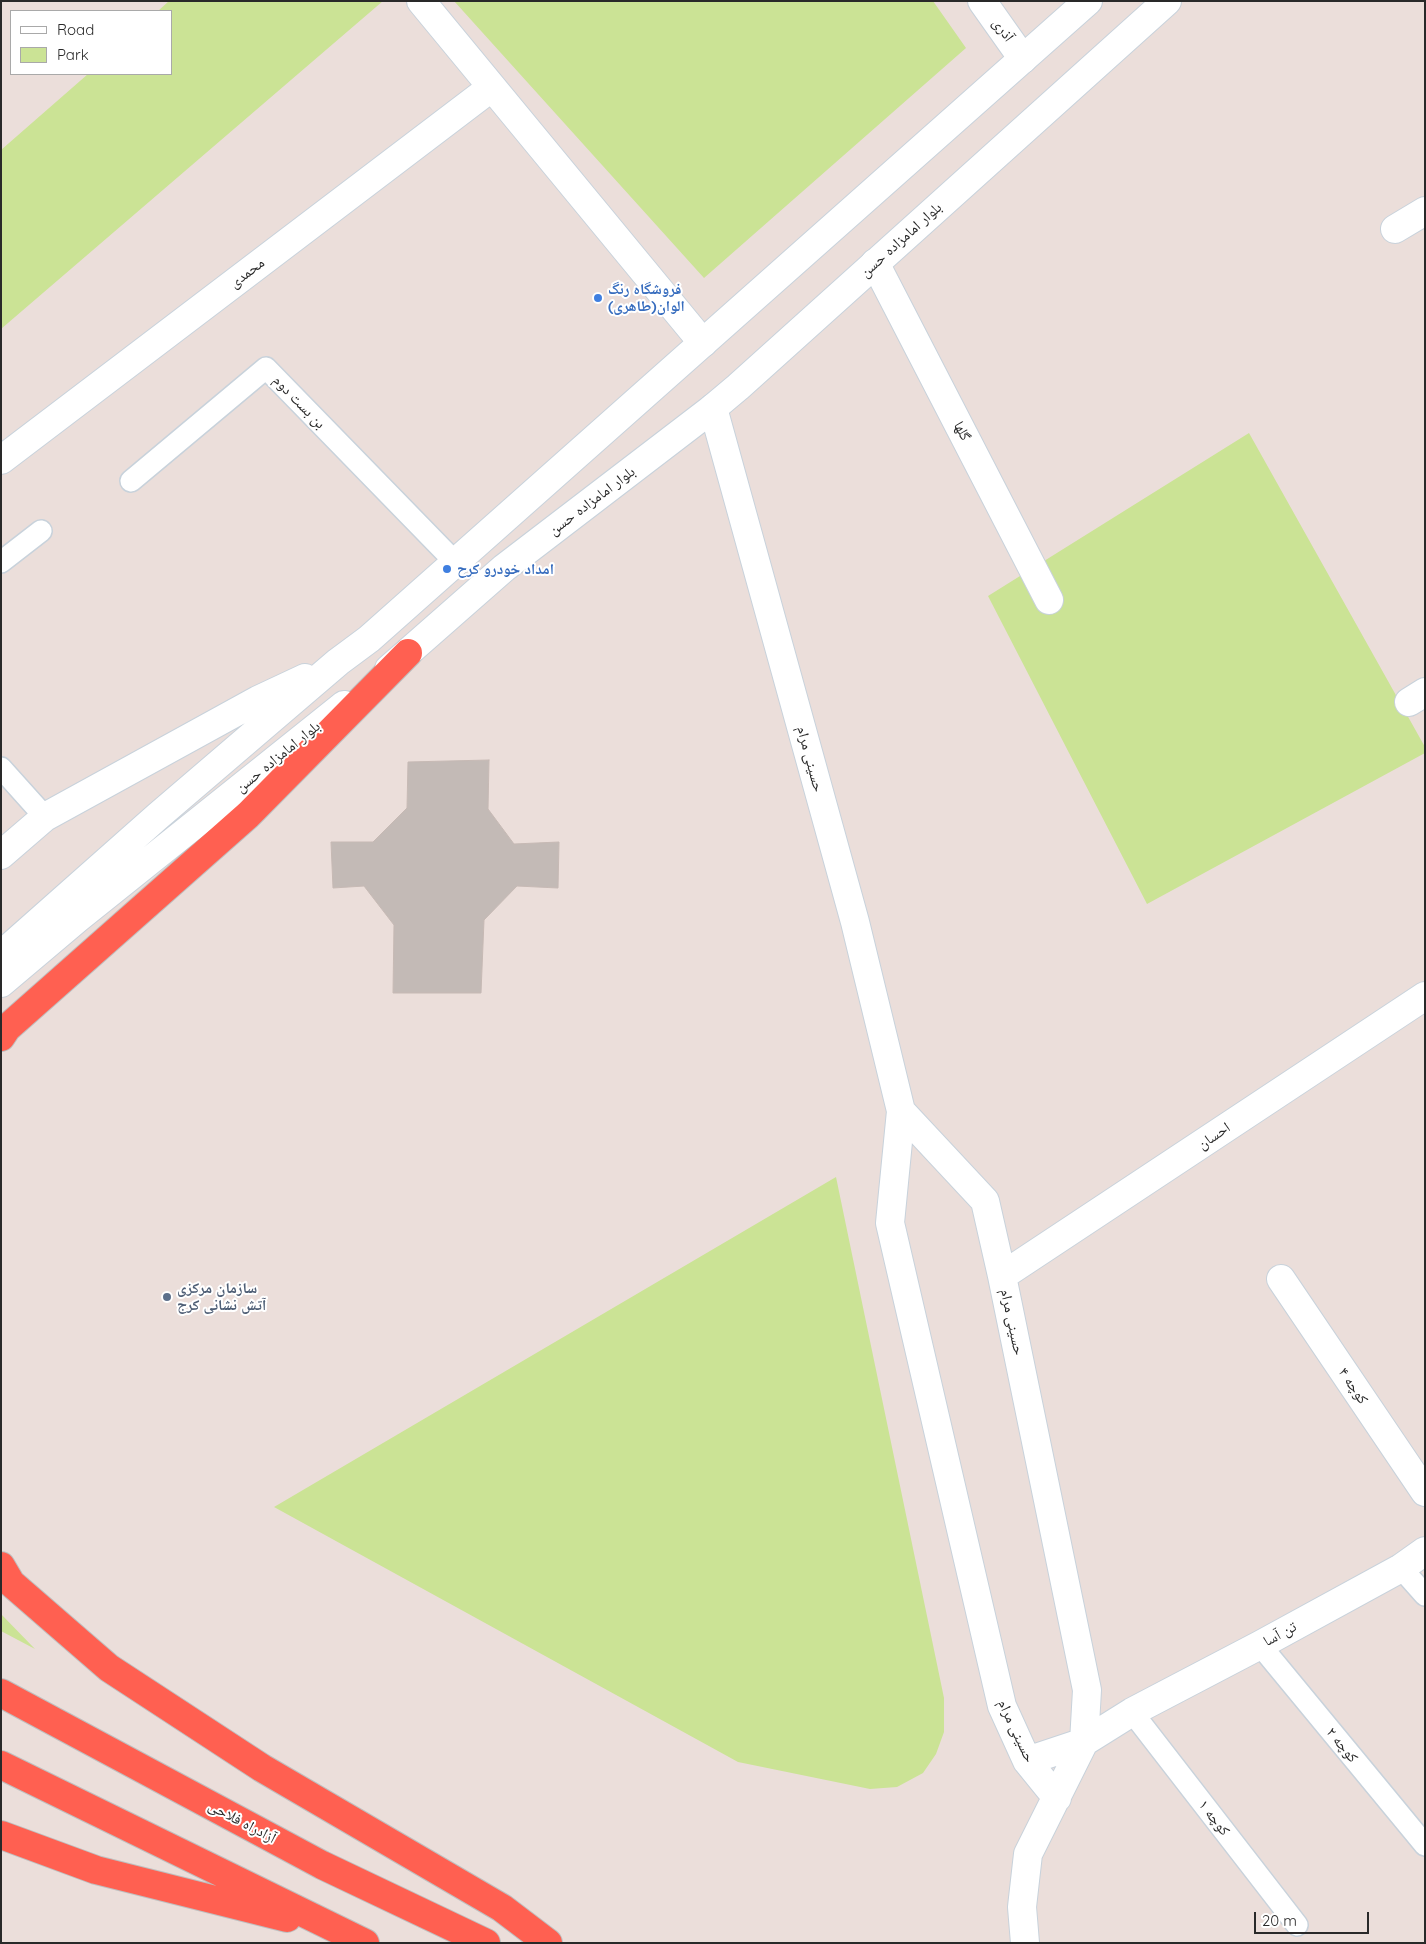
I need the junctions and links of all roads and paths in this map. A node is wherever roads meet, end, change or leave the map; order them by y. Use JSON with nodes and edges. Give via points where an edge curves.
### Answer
{"nodes":[{"id":1,"x":421,"y":1,"type":"edge"},
{"id":2,"x":982,"y":1,"type":"edge"},
{"id":3,"x":1088,"y":1,"type":"edge"},
{"id":4,"x":1167,"y":1,"type":"edge"},
{"id":5,"x":1023,"y":58,"type":"junction"},
{"id":6,"x":492,"y":86,"type":"junction"},
{"id":7,"x":1425,"y":211,"type":"edge"},
{"id":8,"x":1395,"y":229,"type":"dead end"},
{"id":9,"x":875,"y":263,"type":"junction"},
{"id":10,"x":703,"y":343,"type":"junction"},
{"id":11,"x":713,"y":408,"type":"junction"},
{"id":12,"x":1,"y":460,"type":"edge"},
{"id":13,"x":131,"y":481,"type":"dead end"},
{"id":14,"x":40,"y":531,"type":"dead end"},
{"id":15,"x":1,"y":562,"type":"edge"},
{"id":16,"x":455,"y":562,"type":"junction"},
{"id":17,"x":1049,"y":600,"type":"dead end"},
{"id":18,"x":408,"y":653,"type":"junction"},
{"id":19,"x":338,"y":662,"type":"junction"},
{"id":20,"x":1,"y":768,"type":"edge"},
{"id":21,"x":45,"y":817,"type":"junction"},
{"id":22,"x":1,"y":855,"type":"edge"},
{"id":23,"x":1,"y":955,"type":"edge"},
{"id":24,"x":1,"y":983,"type":"edge"},
{"id":25,"x":1425,"y":996,"type":"edge"},
{"id":26,"x":1,"y":1037,"type":"edge"},
{"id":27,"x":901,"y":1111,"type":"junction"},
{"id":28,"x":1002,"y":1276,"type":"junction"},
{"id":29,"x":1280,"y":1279,"type":"dead end"},
{"id":30,"x":1425,"y":1492,"type":"edge"},
{"id":31,"x":1425,"y":1551,"type":"edge"},
{"id":32,"x":1,"y":1566,"type":"edge"},
{"id":33,"x":1401,"y":1568,"type":"junction"},
{"id":34,"x":1425,"y":1595,"type":"edge"},
{"id":35,"x":1260,"y":1645,"type":"junction"},
{"id":36,"x":1,"y":1694,"type":"edge"},
{"id":37,"x":1132,"y":1712,"type":"junction"},
{"id":38,"x":1084,"y":1742,"type":"junction"},
{"id":39,"x":1027,"y":1761,"type":"junction"},
{"id":40,"x":1,"y":1765,"type":"edge"},
{"id":41,"x":1057,"y":1798,"type":"junction"},
{"id":42,"x":1,"y":1834,"type":"edge"},
{"id":43,"x":1425,"y":1845,"type":"edge"},
{"id":44,"x":1297,"y":1925,"type":"dead end"},
{"id":45,"x":340,"y":1931,"type":"junction"},
{"id":46,"x":365,"y":1943,"type":"edge"},
{"id":47,"x":486,"y":1943,"type":"edge"},
{"id":48,"x":548,"y":1943,"type":"edge"},
{"id":49,"x":1025,"y":1943,"type":"edge"}],
"edges":[{"from":1,"to":6,"type":"street"},
{"from":2,"to":5,"type":"street","name":"آذری"},
{"from":3,"to":5,"type":"street"},
{"from":4,"to":9,"type":"street","name":"بلوار امامزاده حسن"},
{"from":5,"to":10,"type":"street"},
{"from":6,"to":10,"type":"street"},
{"from":6,"to":12,"type":"street","name":"محمدی"},
{"from":7,"to":8,"type":"street"},
{"from":9,"to":11,"type":"street","name":"بلوار امامزاده حسن"},
{"from":9,"to":17,"type":"street","name":"گلها"},
{"from":10,"to":16,"type":"street"},
{"from":11,"to":18,"type":"street","name":"بلوار امامزاده حسن","via":[[504,568]]},
{"from":11,"to":27,"type":"street","name":"حسینی مرام","via":[[855,922]]},
{"from":13,"to":16,"type":"lane","name":"بن بست دوم","via":[[266,368]]},
{"from":14,"to":15,"type":"lane"},
{"from":16,"to":19,"type":"street","via":[[369,639]]},
{"from":18,"to":24,"type":"street","name":"بلوار امامزاده حسن"},
{"from":18,"to":26,"type":"highway","via":[[248,815],[7,1028]]},
{"from":19,"to":21,"type":"street","via":[[258,700]]},
{"from":19,"to":23,"type":"street"},
{"from":20,"to":21,"type":"lane"},
{"from":21,"to":22,"type":"street"},
{"from":25,"to":28,"type":"street","name":"احسان"},
{"from":27,"to":28,"type":"street","name":"حسینی مرام","via":[[985,1201]]},
{"from":27,"to":39,"type":"street","name":"حسینی مرام","via":[[890,1223],[1002,1706]]},
{"from":28,"to":38,"type":"street","name":"حسینی مرام","via":[[1087,1690]]},
{"from":29,"to":30,"type":"street","name":"کوچه ۴"},
{"from":31,"to":33,"type":"street","name":"تن آسا"},
{"from":32,"to":48,"type":"highway","via":[[12,1583],[109,1668],[262,1768],[502,1908]]},
{"from":33,"to":34,"type":"lane"},
{"from":33,"to":35,"type":"street","name":"تن آسا"},
{"from":35,"to":37,"type":"street","name":"تن آسا"},
{"from":35,"to":43,"type":"lane","name":"کوچه ۲"},
{"from":36,"to":47,"type":"highway","name":"آزادراه فلاحی","via":[[322,1865]]},
{"from":37,"to":38,"type":"street","name":"تن آسا"},
{"from":37,"to":44,"type":"lane","name":"کوچه ۱"},
{"from":38,"to":39,"type":"street","name":"تن آسا"},
{"from":38,"to":41,"type":"street","name":"حسینی مرام"},
{"from":39,"to":41,"type":"street","name":"حسینی مرام"},
{"from":40,"to":45,"type":"highway"},
{"from":41,"to":49,"type":"street","via":[[1028,1854],[1022,1907]]},
{"from":42,"to":45,"type":"highway","via":[[96,1870]]},
{"from":45,"to":46,"type":"highway"}]}
